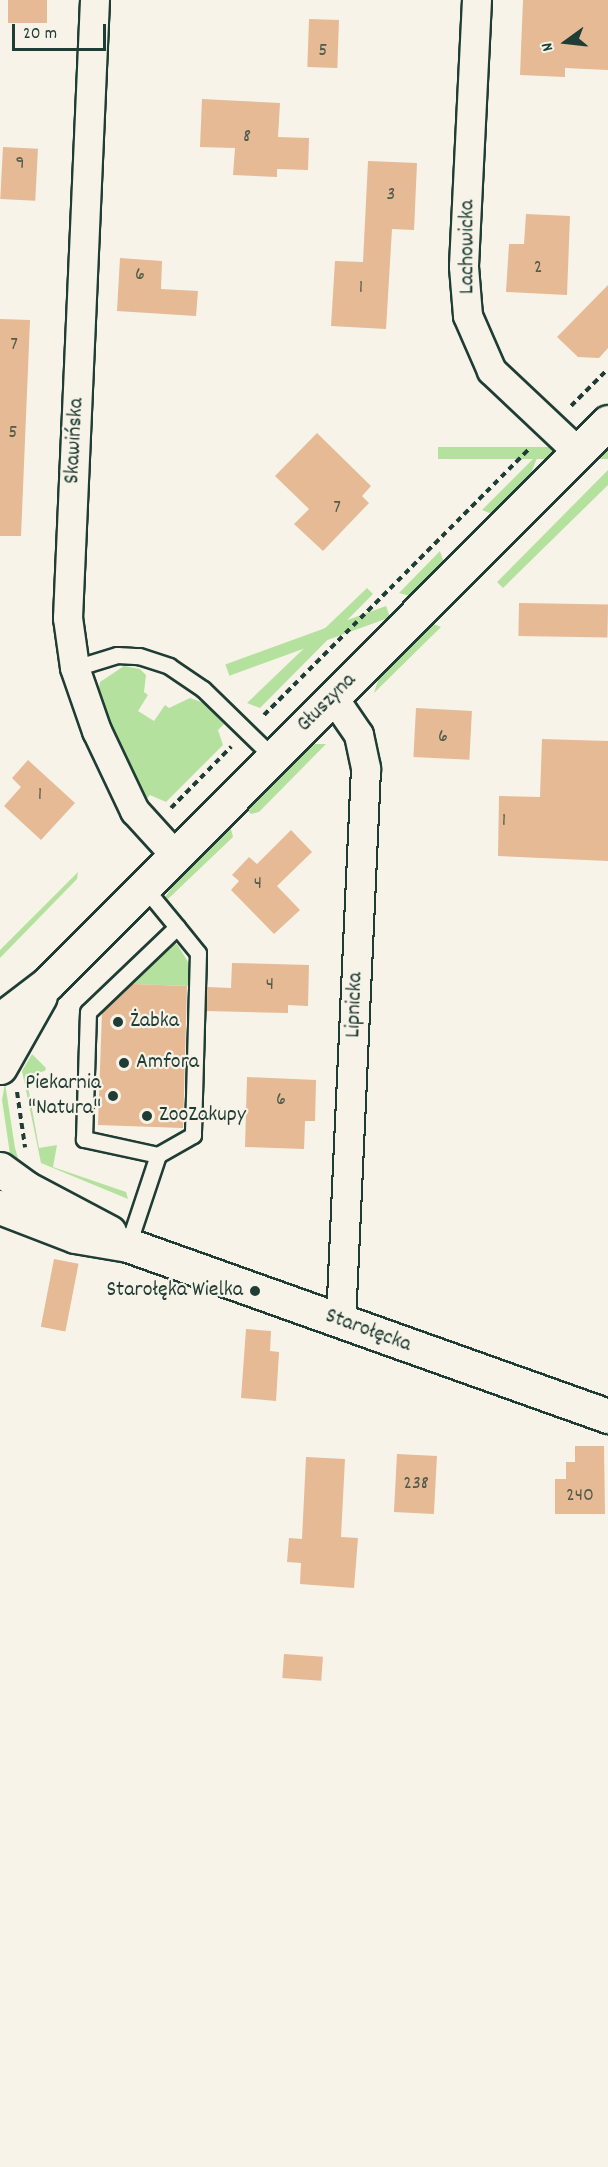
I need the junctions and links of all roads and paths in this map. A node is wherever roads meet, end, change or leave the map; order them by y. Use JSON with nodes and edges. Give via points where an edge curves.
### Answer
{"nodes":[{"id":1,"x":95,"y":0,"type":"edge"},
{"id":2,"x":477,"y":0,"type":"edge"},
{"id":3,"x":608,"y":422,"type":"edge"},
{"id":4,"x":578,"y":452,"type":"junction"},
{"id":5,"x":75,"y":668,"type":"junction"},
{"id":6,"x":333,"y":697,"type":"junction"},
{"id":7,"x":273,"y":758,"type":"junction"},
{"id":8,"x":175,"y":855,"type":"junction"},
{"id":9,"x":144,"y":887,"type":"junction"},
{"id":10,"x":177,"y":927,"type":"junction"},
{"id":11,"x":46,"y":984,"type":"junction"},
{"id":12,"x":0,"y":1020,"type":"edge"},
{"id":13,"x":0,"y":1067,"type":"edge"},
{"id":14,"x":158,"y":1155,"type":"junction"},
{"id":15,"x":0,"y":1169,"type":"edge"},
{"id":16,"x":0,"y":1208,"type":"edge"},
{"id":17,"x":128,"y":1245,"type":"junction"},
{"id":18,"x":341,"y":1322,"type":"junction"},
{"id":19,"x":608,"y":1416,"type":"edge"}],
"edges":[{"from":1,"to":5,"type":"street","name":"Skawińska","via":[[68,583]]},
{"from":2,"to":4,"type":"street","name":"Lachowicka","via":[[464,267],[468,315],[492,371]]},
{"from":3,"to":4,"type":"street","name":"Głuszyna"},
{"from":4,"to":6,"type":"street","name":"Głuszyna"},
{"from":5,"to":7,"type":"lane","via":[[117,655],[139,656],[169,666],[203,689]]},
{"from":5,"to":8,"type":"street","name":"Skawińska","via":[[97,731],[129,801]]},
{"from":6,"to":7,"type":"street","name":"Głuszyna"},
{"from":6,"to":18,"type":"street","name":"Lipnicka","via":[[359,735],[366,769]]},
{"from":7,"to":8,"type":"street","name":"Głuszyna"},
{"from":8,"to":9,"type":"street","name":"Głuszyna"},
{"from":9,"to":10,"type":"lane"},
{"from":9,"to":11,"type":"street","name":"Głuszyna"},
{"from":10,"to":14,"type":"lane","via":[[198,953],[193,1135]]},
{"from":10,"to":14,"type":"lane","via":[[88,1012],[84,1139]]},
{"from":11,"to":12,"type":"street","name":"Głuszyna"},
{"from":11,"to":13,"type":"street","name":"Głuszyna"},
{"from":14,"to":17,"type":"lane"},
{"from":15,"to":17,"type":"street","name":"Starołęcka"},
{"from":16,"to":17,"type":"street","name":"Starołęcka","via":[[75,1236]]},
{"from":17,"to":18,"type":"street","name":"Starołęcka"},
{"from":18,"to":19,"type":"street","name":"Starołęcka"}]}
